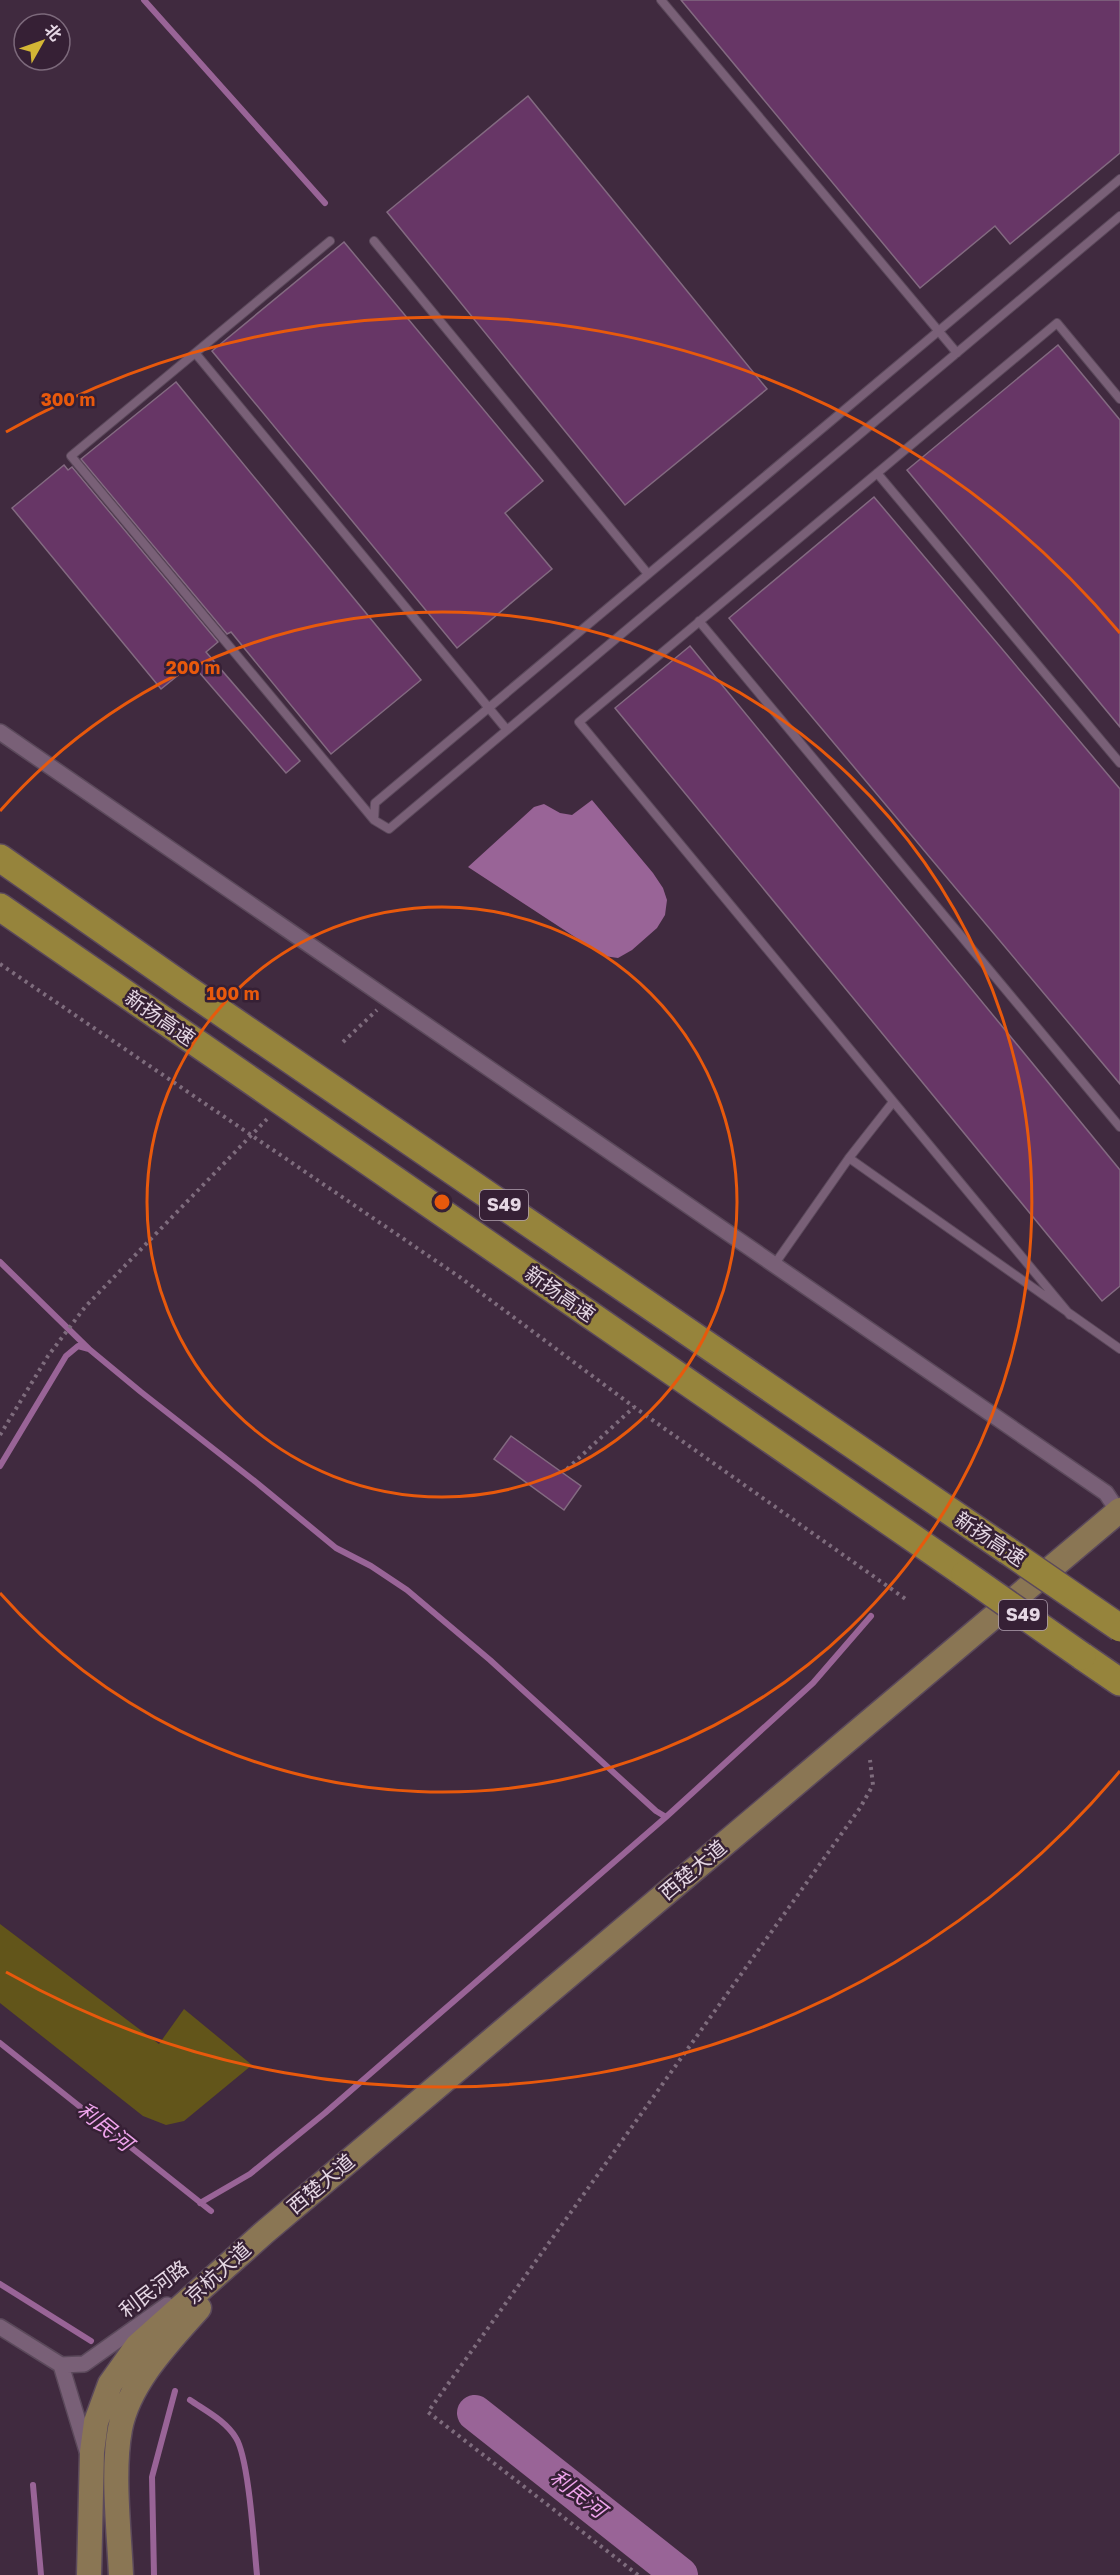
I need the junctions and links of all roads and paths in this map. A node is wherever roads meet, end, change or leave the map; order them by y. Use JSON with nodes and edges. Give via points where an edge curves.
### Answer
{"nodes":[{"id":1,"x":661,"y":0,"type":"edge"},
{"id":2,"x":1120,"y":179,"type":"edge"},
{"id":3,"x":1120,"y":216,"type":"edge"},
{"id":4,"x":330,"y":241,"type":"dead end"},
{"id":5,"x":374,"y":241,"type":"dead end"},
{"id":6,"x":939,"y":331,"type":"junction"},
{"id":7,"x":957,"y":353,"type":"junction"},
{"id":8,"x":196,"y":354,"type":"junction"},
{"id":9,"x":1120,"y":399,"type":"edge"},
{"id":10,"x":877,"y":473,"type":"junction"},
{"id":11,"x":648,"y":574,"type":"junction"},
{"id":12,"x":699,"y":621,"type":"junction"},
{"id":13,"x":488,"y":709,"type":"junction"},
{"id":14,"x":507,"y":730,"type":"junction"},
{"id":15,"x":0,"y":732,"type":"edge"},
{"id":16,"x":1120,"y":763,"type":"edge"},
{"id":17,"x":374,"y":820,"type":"junction"},
{"id":18,"x":0,"y":858,"type":"edge"},
{"id":19,"x":0,"y":907,"type":"edge"},
{"id":20,"x":0,"y":964,"type":"edge"},
{"id":21,"x":388,"y":999,"type":"junction"},
{"id":22,"x":343,"y":1042,"type":"dead end"},
{"id":23,"x":893,"y":1102,"type":"junction"},
{"id":24,"x":268,"y":1117,"type":"dead end"},
{"id":25,"x":1120,"y":1127,"type":"edge"},
{"id":26,"x":251,"y":1134,"type":"junction"},
{"id":27,"x":849,"y":1158,"type":"junction"},
{"id":28,"x":774,"y":1265,"type":"junction"},
{"id":29,"x":1070,"y":1315,"type":"junction"},
{"id":30,"x":1120,"y":1349,"type":"edge"},
{"id":31,"x":634,"y":1407,"type":"junction"},
{"id":32,"x":0,"y":1436,"type":"edge"},
{"id":33,"x":567,"y":1469,"type":"dead end"},
{"id":34,"x":1119,"y":1510,"type":"edge"},
{"id":35,"x":907,"y":1600,"type":"dead end"},
{"id":36,"x":1120,"y":1628,"type":"edge"},
{"id":37,"x":1120,"y":1682,"type":"edge"},
{"id":38,"x":870,"y":1760,"type":"dead end"},
{"id":39,"x":266,"y":2231,"type":"junction"},
{"id":40,"x":0,"y":2327,"type":"edge"},
{"id":41,"x":61,"y":2365,"type":"junction"},
{"id":42,"x":91,"y":2467,"type":"junction"},
{"id":43,"x":89,"y":2575,"type":"edge"},
{"id":44,"x":121,"y":2575,"type":"edge"},
{"id":45,"x":638,"y":2575,"type":"edge"}],
"edges":[{"from":1,"to":6,"type":"lane"},
{"from":2,"to":6,"type":"lane"},
{"from":3,"to":7,"type":"lane"},
{"from":4,"to":8,"type":"lane"},
{"from":5,"to":11,"type":"lane"},
{"from":6,"to":7,"type":"lane"},
{"from":6,"to":11,"type":"lane"},
{"from":7,"to":14,"type":"lane"},
{"from":8,"to":13,"type":"lane"},
{"from":8,"to":17,"type":"lane","via":[[71,456]]},
{"from":9,"to":10,"type":"lane","via":[[1056,323]]},
{"from":10,"to":12,"type":"lane"},
{"from":10,"to":16,"type":"lane"},
{"from":11,"to":13,"type":"lane"},
{"from":12,"to":23,"type":"lane","via":[[579,722]]},
{"from":12,"to":25,"type":"lane"},
{"from":13,"to":14,"type":"lane"},
{"from":13,"to":17,"type":"lane","via":[[375,803]]},
{"from":14,"to":17,"type":"lane","via":[[389,829]]},
{"from":15,"to":21,"type":"street"},
{"from":18,"to":36,"type":"highway","name":"新扬高速","number":"S49","bridge":true},
{"from":19,"to":37,"type":"highway","name":"新扬高速","number":"S49","bridge":true},
{"from":20,"to":26,"type":"path"},
{"from":21,"to":22,"type":"path"},
{"from":21,"to":28,"type":"street"},
{"from":23,"to":27,"type":"lane"},
{"from":23,"to":29,"type":"lane"},
{"from":24,"to":26,"type":"path"},
{"from":26,"to":31,"type":"path","via":[[461,1278]]},
{"from":26,"to":32,"type":"path","via":[[86,1307],[48,1356]]},
{"from":27,"to":28,"type":"lane"},
{"from":27,"to":29,"type":"lane"},
{"from":28,"to":34,"type":"street","via":[[1106,1493]]},
{"from":29,"to":30,"type":"lane"},
{"from":31,"to":33,"type":"path"},
{"from":31,"to":35,"type":"path"},
{"from":34,"to":39,"type":"main road","name":"西楚大道"},
{"from":38,"to":45,"type":"path","via":[[873,1785],[860,1808],[428,2412]]},
{"from":39,"to":41,"type":"street","name":"利民河路","via":[[104,2351],[84,2364]]},
{"from":39,"to":42,"type":"main road","name":"京杭大道","via":[[137,2346],[110,2384],[96,2422]]},
{"from":39,"to":44,"type":"main road","name":"京杭大道","via":[[161,2351],[134,2393],[120,2428],[117,2465]]},
{"from":40,"to":41,"type":"street"},
{"from":41,"to":42,"type":"street"},
{"from":42,"to":43,"type":"main road","name":"京杭大道"}]}
